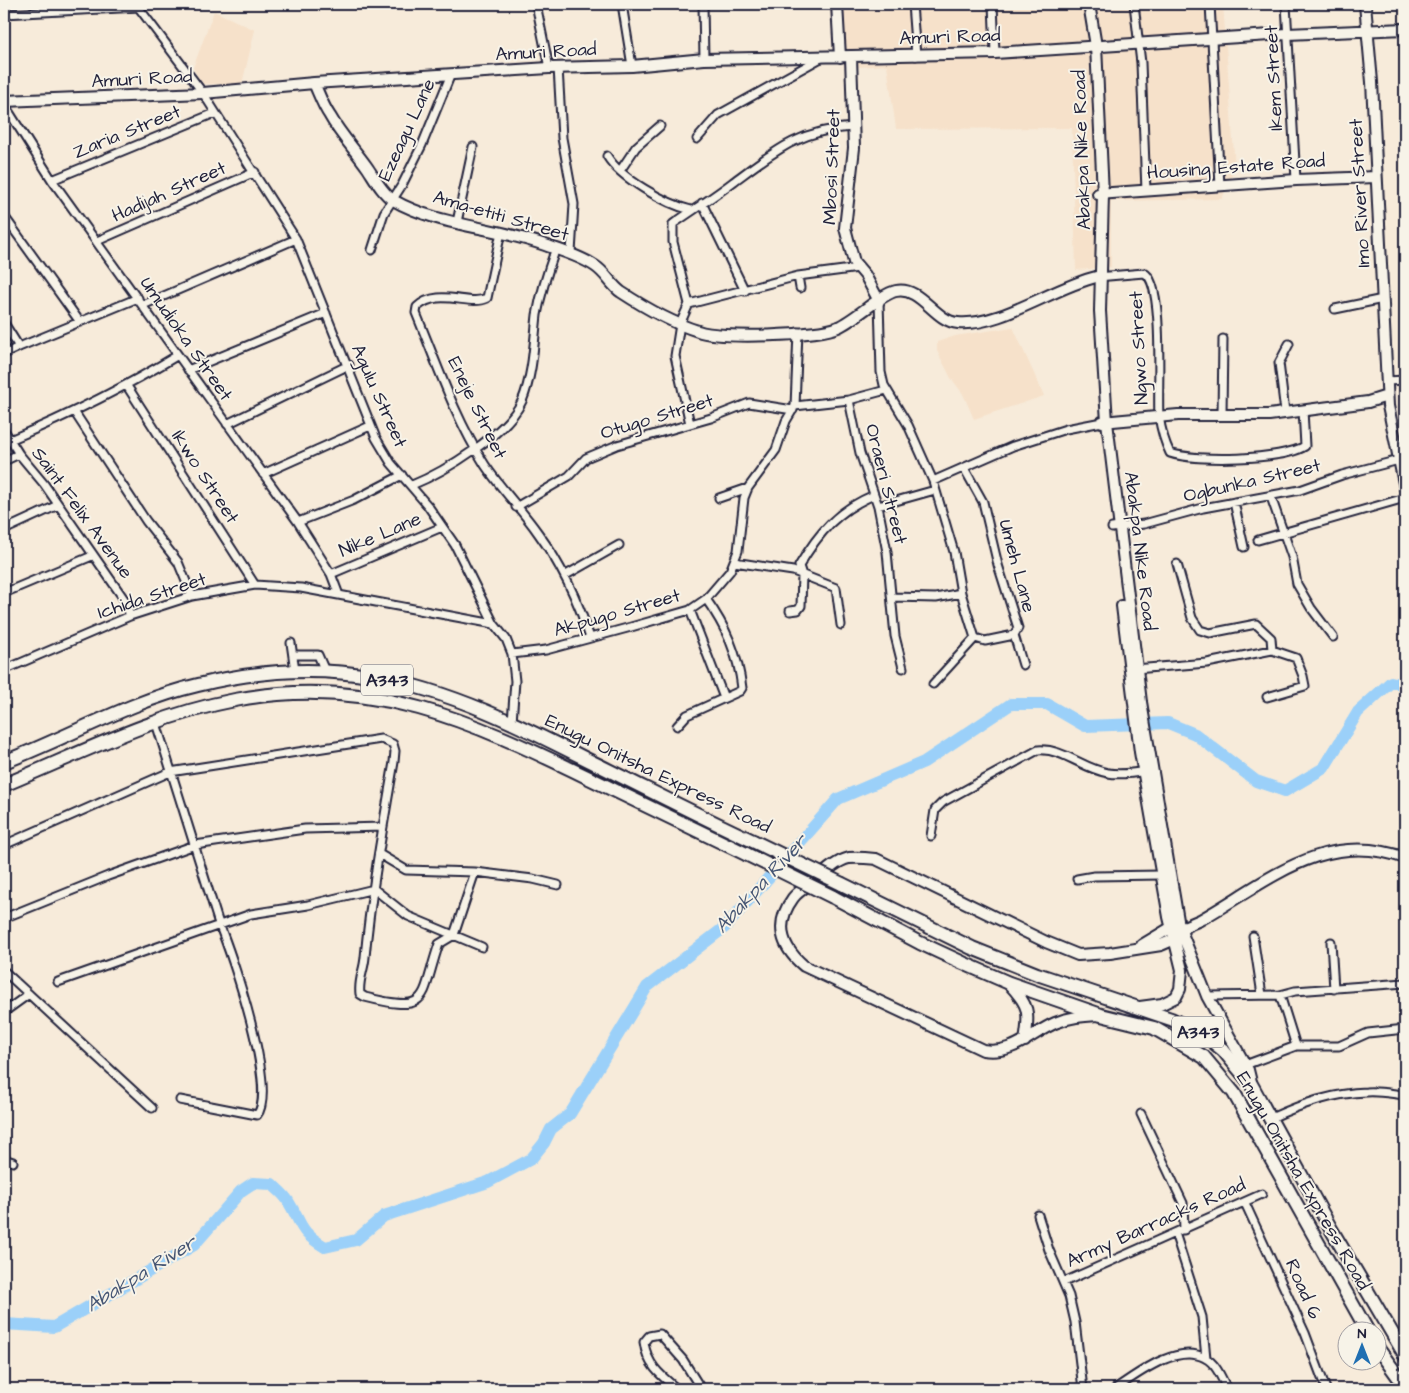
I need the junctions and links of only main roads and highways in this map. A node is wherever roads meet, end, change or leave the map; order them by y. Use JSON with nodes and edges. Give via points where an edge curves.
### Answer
{"nodes":[{"id":1,"x":4,"y":762,"type":"edge"},
{"id":2,"x":4,"y":785,"type":"edge"},
{"id":3,"x":1361,"y":1320,"type":"edge"},
{"id":4,"x":1405,"y":1355,"type":"edge"},
{"id":5,"x":1386,"y":1360,"type":"edge"},
{"id":6,"x":1405,"y":1386,"type":"edge"}],
"edges":[{"from":1,"to":4,"type":"highway","name":"Enugu Onitsha Express Road","number":"A343","bridge":true,"via":[[103,718],[177,691],[239,676],[295,671],[373,676],[421,687],[512,722],[972,948],[1171,1019],[1207,1037],[1252,1084],[1330,1229]]},
{"from":2,"to":3,"type":"highway","name":"Enugu Onitsha Express Road","number":"A343","bridge":true,"via":[[156,723],[232,700],[280,694],[343,694],[385,699],[416,705],[486,729],[833,897],[920,944],[1008,983],[1166,1034],[1204,1057],[1234,1093]]},
{"from":5,"to":6,"type":"highway"}]}
